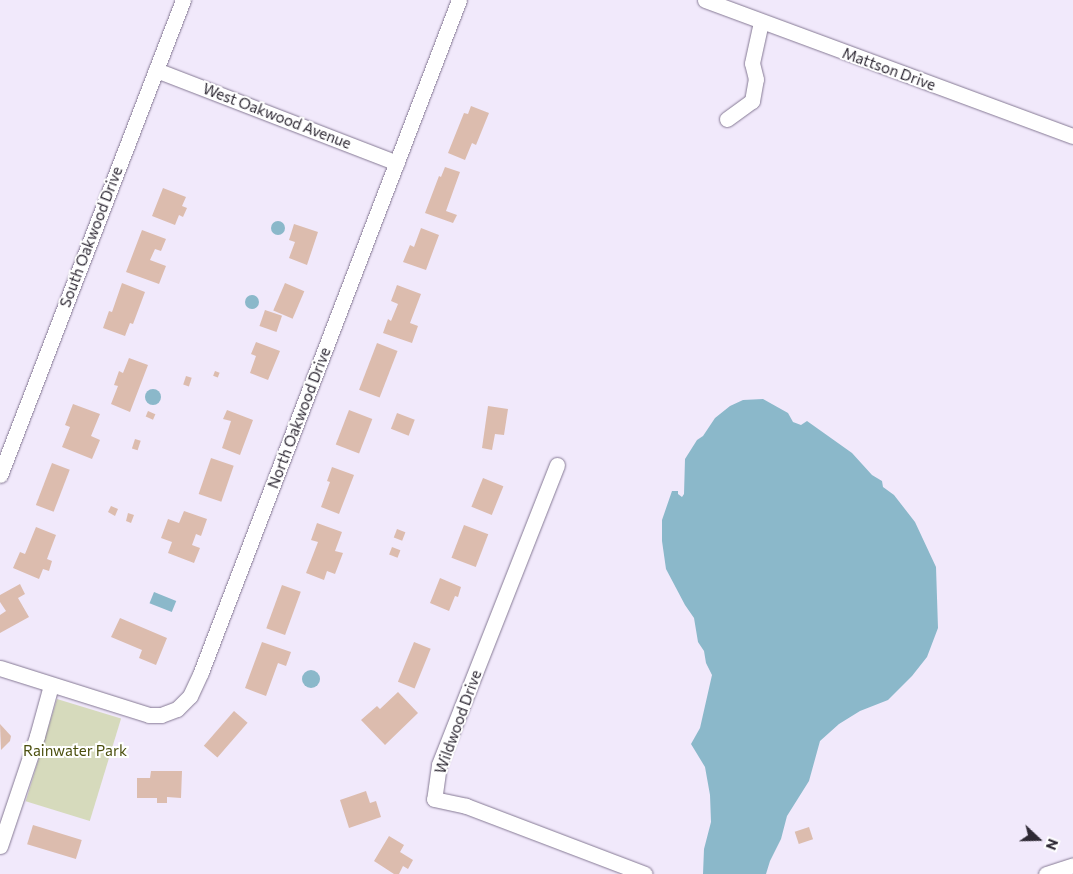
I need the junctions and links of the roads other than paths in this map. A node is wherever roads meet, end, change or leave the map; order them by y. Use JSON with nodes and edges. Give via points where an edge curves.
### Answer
{"nodes":[{"id":1,"x":183,"y":0,"type":"edge"},
{"id":2,"x":459,"y":0,"type":"edge"},
{"id":3,"x":705,"y":0,"type":"edge"},
{"id":4,"x":761,"y":22,"type":"junction"},
{"id":5,"x":156,"y":70,"type":"junction"},
{"id":6,"x":726,"y":118,"type":"dead end"},
{"id":7,"x":1073,"y":136,"type":"edge"},
{"id":8,"x":398,"y":163,"type":"junction"},
{"id":9,"x":557,"y":465,"type":"dead end"},
{"id":10,"x":0,"y":475,"type":"edge"},
{"id":11,"x":0,"y":668,"type":"edge"},
{"id":12,"x":51,"y":685,"type":"junction"},
{"id":13,"x":0,"y":846,"type":"edge"},
{"id":14,"x":1073,"y":865,"type":"edge"},
{"id":15,"x":645,"y":874,"type":"edge"},
{"id":16,"x":1046,"y":874,"type":"edge"}],
"edges":[{"from":1,"to":5,"type":"street","name":"South Oakwood Drive"},
{"from":2,"to":8,"type":"street","name":"North Oakwood Drive"},
{"from":3,"to":4,"type":"street","name":"Mattson Drive"},
{"from":4,"to":6,"type":"street","via":[[752,63],[756,79],[752,101]]},
{"from":4,"to":7,"type":"street","name":"Mattson Drive"},
{"from":5,"to":8,"type":"street","name":"West Oakwood Avenue"},
{"from":5,"to":10,"type":"street","name":"South Oakwood Drive"},
{"from":8,"to":12,"type":"street","name":"North Oakwood Drive","via":[[190,696],[177,708],[161,715],[148,715]]},
{"from":9,"to":15,"type":"street","name":"Wildwood Drive","via":[[439,766],[434,799],[466,806]]},
{"from":11,"to":12,"type":"street","name":"North Oakwood Drive"},
{"from":12,"to":13,"type":"street"},
{"from":14,"to":16,"type":"street"}]}
